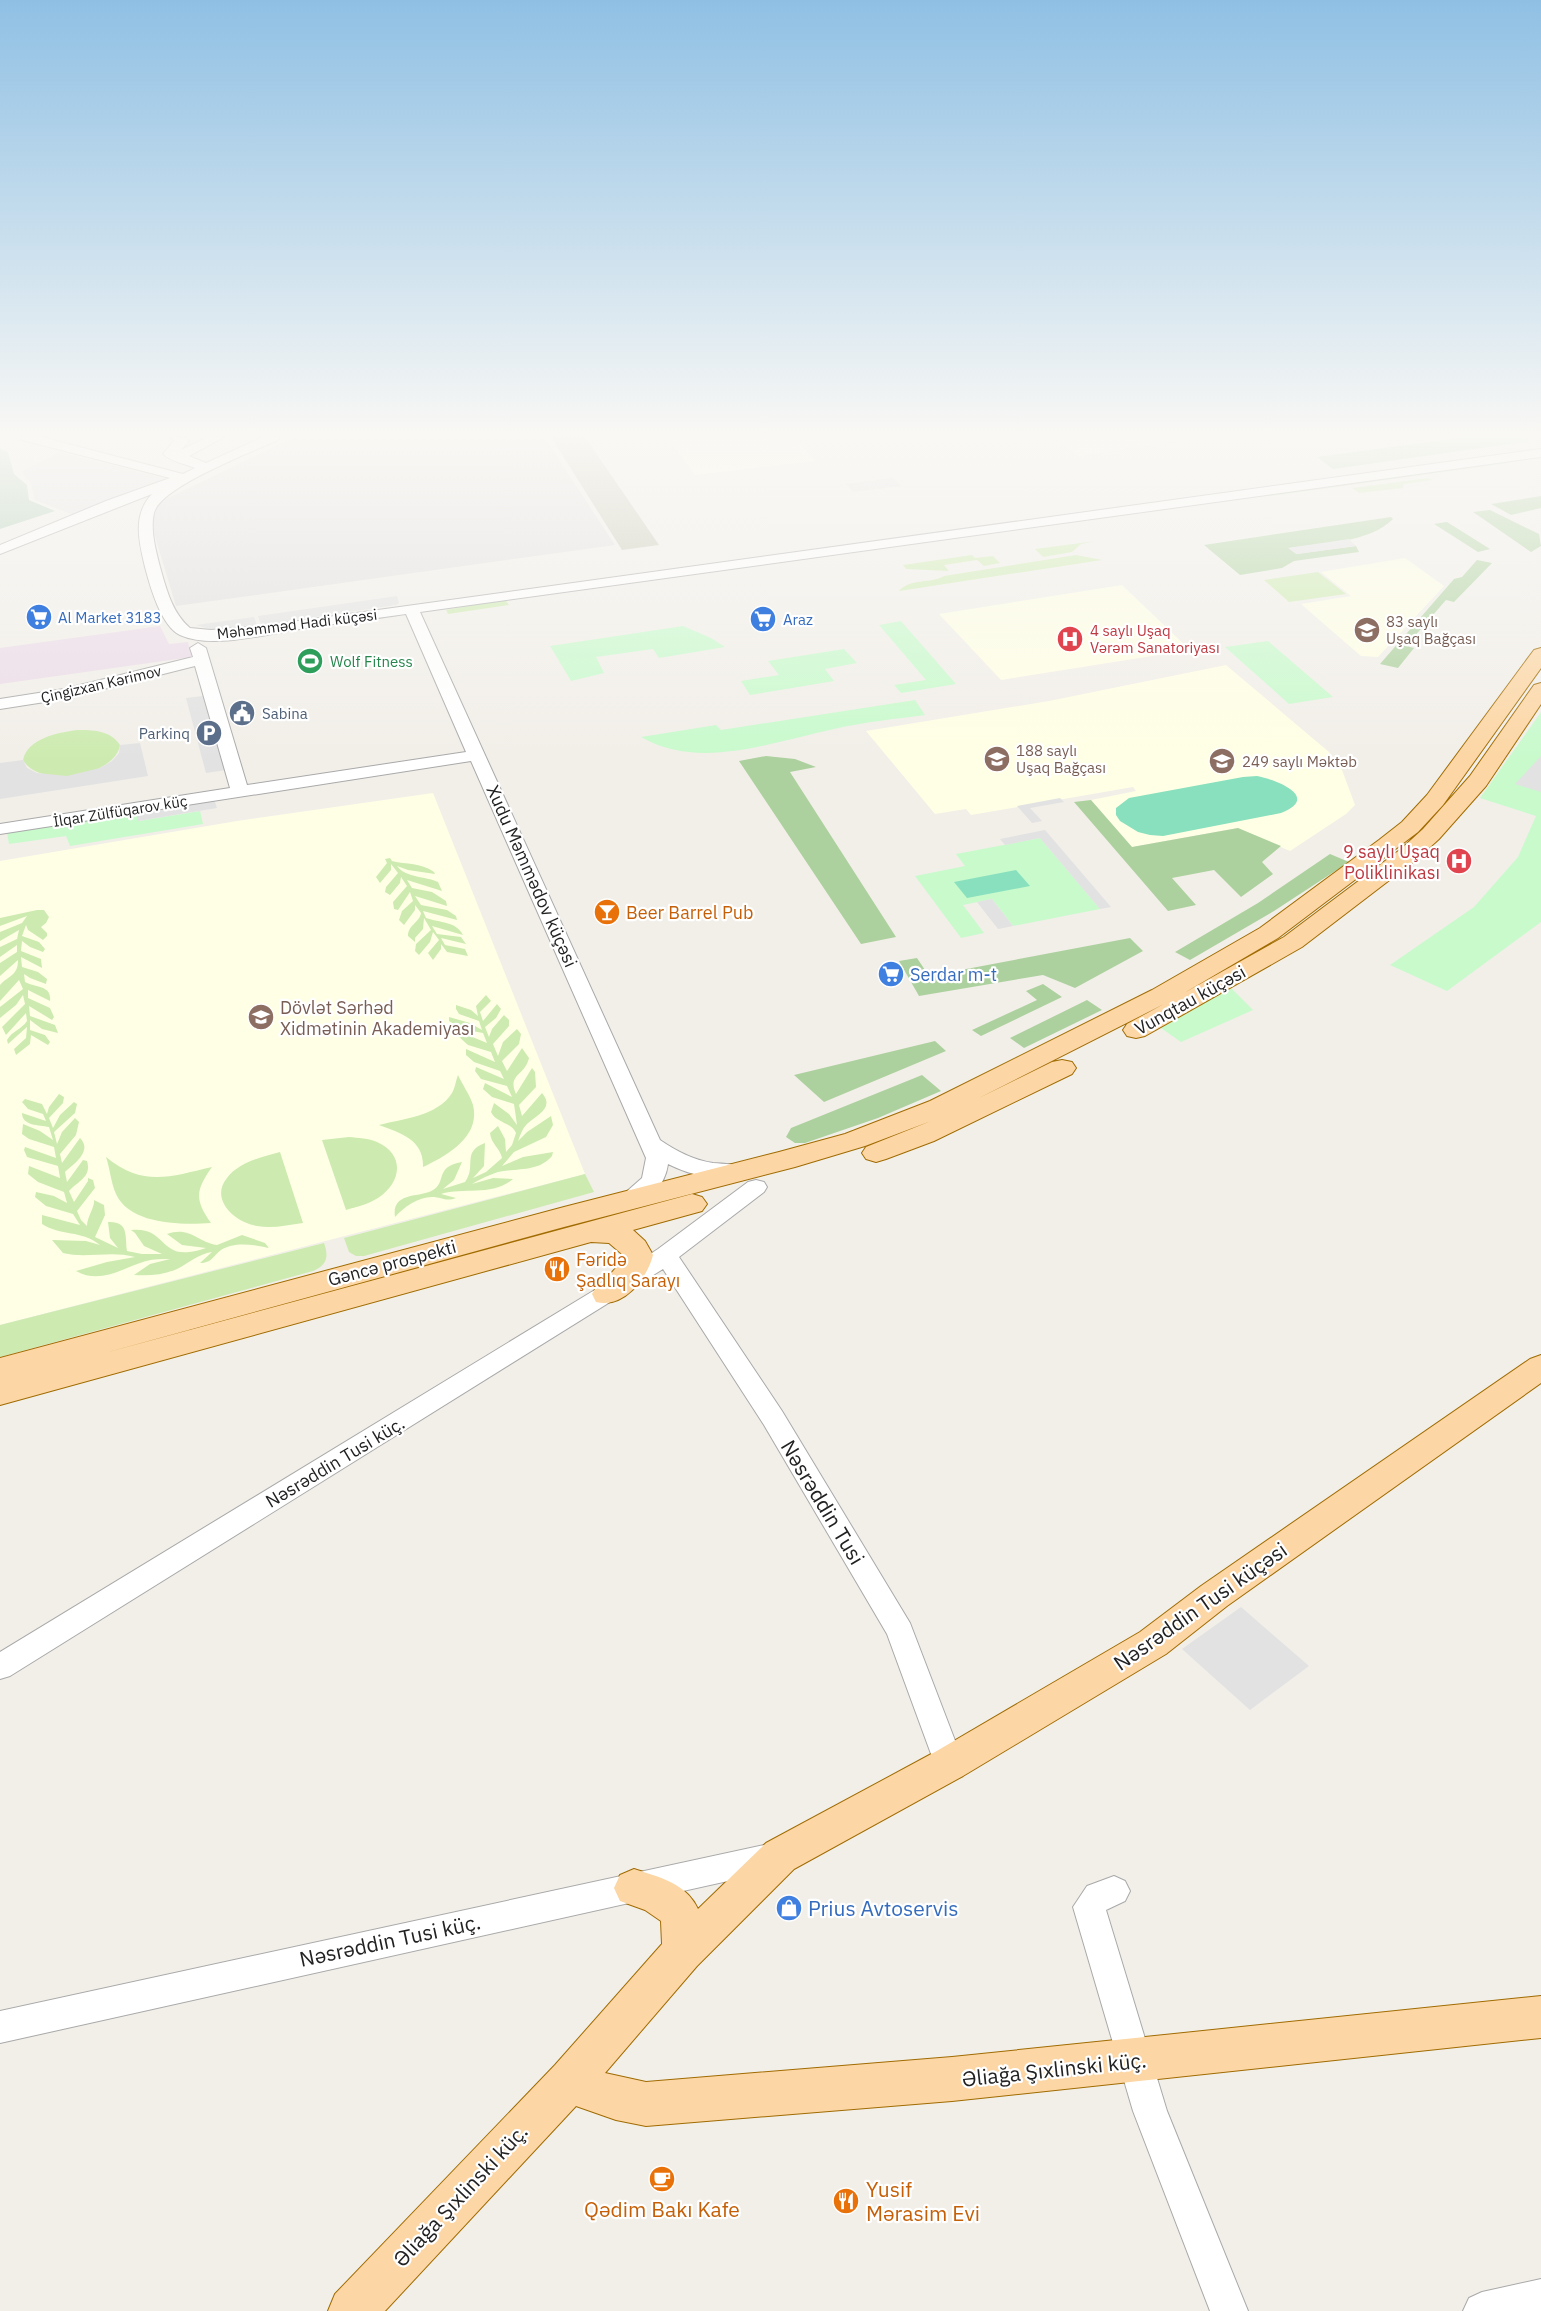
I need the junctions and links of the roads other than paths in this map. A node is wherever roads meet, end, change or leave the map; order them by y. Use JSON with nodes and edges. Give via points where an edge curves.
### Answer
{"nodes":[{"id":1,"x":148,"y":545,"type":"edge"},
{"id":2,"x":844,"y":545,"type":"edge"},
{"id":3,"x":411,"y":609,"type":"junction"},
{"id":4,"x":199,"y":635,"type":"junction"},
{"id":5,"x":1541,"y":654,"type":"edge"},
{"id":6,"x":201,"y":660,"type":"junction"},
{"id":7,"x":1541,"y":689,"type":"edge"},
{"id":8,"x":0,"y":704,"type":"edge"},
{"id":9,"x":478,"y":755,"type":"junction"},
{"id":10,"x":240,"y":792,"type":"junction"},
{"id":11,"x":0,"y":829,"type":"edge"},
{"id":12,"x":651,"y":1144,"type":"junction"},
{"id":13,"x":863,"y":1147,"type":"junction"},
{"id":14,"x":784,"y":1160,"type":"joint"},
{"id":15,"x":747,"y":1179,"type":"junction"},
{"id":16,"x":629,"y":1200,"type":"junction"},
{"id":17,"x":584,"y":1232,"type":"junction"},
{"id":18,"x":666,"y":1255,"type":"junction"},
{"id":19,"x":608,"y":1294,"type":"junction"},
{"id":20,"x":1541,"y":1367,"type":"edge"},
{"id":21,"x":0,"y":1370,"type":"edge"},
{"id":22,"x":0,"y":1393,"type":"edge"},
{"id":23,"x":0,"y":1667,"type":"edge"},
{"id":24,"x":949,"y":1764,"type":"junction"},
{"id":25,"x":780,"y":1856,"type":"junction"},
{"id":26,"x":634,"y":1888,"type":"junction"},
{"id":27,"x":1114,"y":1891,"type":"dead end"},
{"id":28,"x":682,"y":1952,"type":"junction"},
{"id":29,"x":1541,"y":2017,"type":"edge"},
{"id":30,"x":0,"y":2027,"type":"edge"},
{"id":31,"x":1136,"y":2061,"type":"junction"},
{"id":32,"x":570,"y":2080,"type":"junction"},
{"id":33,"x":1541,"y":2298,"type":"edge"},
{"id":34,"x":352,"y":2311,"type":"edge"},
{"id":35,"x":1229,"y":2311,"type":"edge"},
{"id":36,"x":1482,"y":2311,"type":"edge"}],
"edges":[{"from":1,"to":4,"type":"street","name":"Məhəmməd Hadi küçəsi","via":[[172,622],[178,629]]},
{"from":2,"to":3,"type":"street","name":"Məhəmməd Hadi küçəsi"},
{"from":3,"to":4,"type":"street","name":"Məhəmməd Hadi küçəsi"},
{"from":3,"to":9,"type":"street","name":"Xudu Məmmədov küçəsi"},
{"from":4,"to":6,"type":"street"},
{"from":5,"to":13,"type":"main road","name":"Vunqtau küçəsi","via":[[1455,774],[1410,827],[1269,933],[1161,995]]},
{"from":6,"to":8,"type":"street","name":"Çingizxan Kərimov","via":[[64,694]]},
{"from":6,"to":10,"type":"street"},
{"from":7,"to":13,"type":"main road","name":"Vunqtau küçəsi","via":[[1478,781],[1431,834],[1303,934],[1179,1008],[969,1115],[916,1139]]},
{"from":9,"to":10,"type":"street","name":"İlqar Zülfüqarov küç"},
{"from":9,"to":12,"type":"street","name":"Xudu Məmmədov küçəsi"},
{"from":10,"to":11,"type":"street","name":"İlqar Zülfüqarov küç"},
{"from":12,"to":15,"type":"street","via":[[684,1164]]},
{"from":12,"to":16,"type":"street","name":"Xudu Məmmədov küçəsi","via":[[657,1172],[653,1182]]},
{"from":13,"to":14,"type":"main road","name":"Vunqtau küçəsi"},
{"from":13,"to":15,"type":"main road","name":"Vunqtau küçəsi"},
{"from":14,"to":15,"type":"main road","name":"Gəncə prospekti"},
{"from":15,"to":16,"type":"main road","name":"Gəncə prospekti"},
{"from":15,"to":17,"type":"main road","name":"Gəncə prospekti"},
{"from":15,"to":18,"type":"street","name":"Nəsrəddin Tusi küç."},
{"from":16,"to":21,"type":"main road","name":"Gəncə prospekti"},
{"from":17,"to":19,"type":"main road","via":[[622,1235],[638,1255],[634,1269]]},
{"from":17,"to":22,"type":"main road","name":"Gəncə prospekti"},
{"from":18,"to":19,"type":"street","name":"Nəsrəddin Tusi küç."},
{"from":18,"to":24,"type":"street","name":"Nəsrəddin Tusi","via":[[773,1418],[900,1631]]},
{"from":19,"to":23,"type":"street","name":"Nəsrəddin Tusi küç."},
{"from":20,"to":24,"type":"main road","name":"Nəsrəddin Tusi küçəsi","via":[[1153,1643]]},
{"from":24,"to":25,"type":"main road","name":"Nəsrəddin Tusi küçəsi"},
{"from":25,"to":26,"type":"street","name":"Nəsrəddin Tusi küç."},
{"from":25,"to":28,"type":"main road","name":"Əliağa Şıxlinski küç."},
{"from":26,"to":28,"type":"main road","via":[[663,1896],[676,1908],[685,1932]]},
{"from":26,"to":30,"type":"street","name":"Nəsrəddin Tusi küç."},
{"from":27,"to":31,"type":"street","via":[[1098,1896],[1089,1907]]},
{"from":28,"to":32,"type":"main road","name":"Əliağa Şıxlinski küç."},
{"from":29,"to":31,"type":"main road","name":"Əliağa Şıxlinski küç."},
{"from":31,"to":32,"type":"main road","name":"Əliağa Şıxlinski küç.","via":[[646,2104],[597,2094]]},
{"from":31,"to":35,"type":"street","via":[[1163,2149]]},
{"from":32,"to":34,"type":"main road","name":"Əliağa Şıxlinski küç."},
{"from":33,"to":36,"type":"street"}]}
